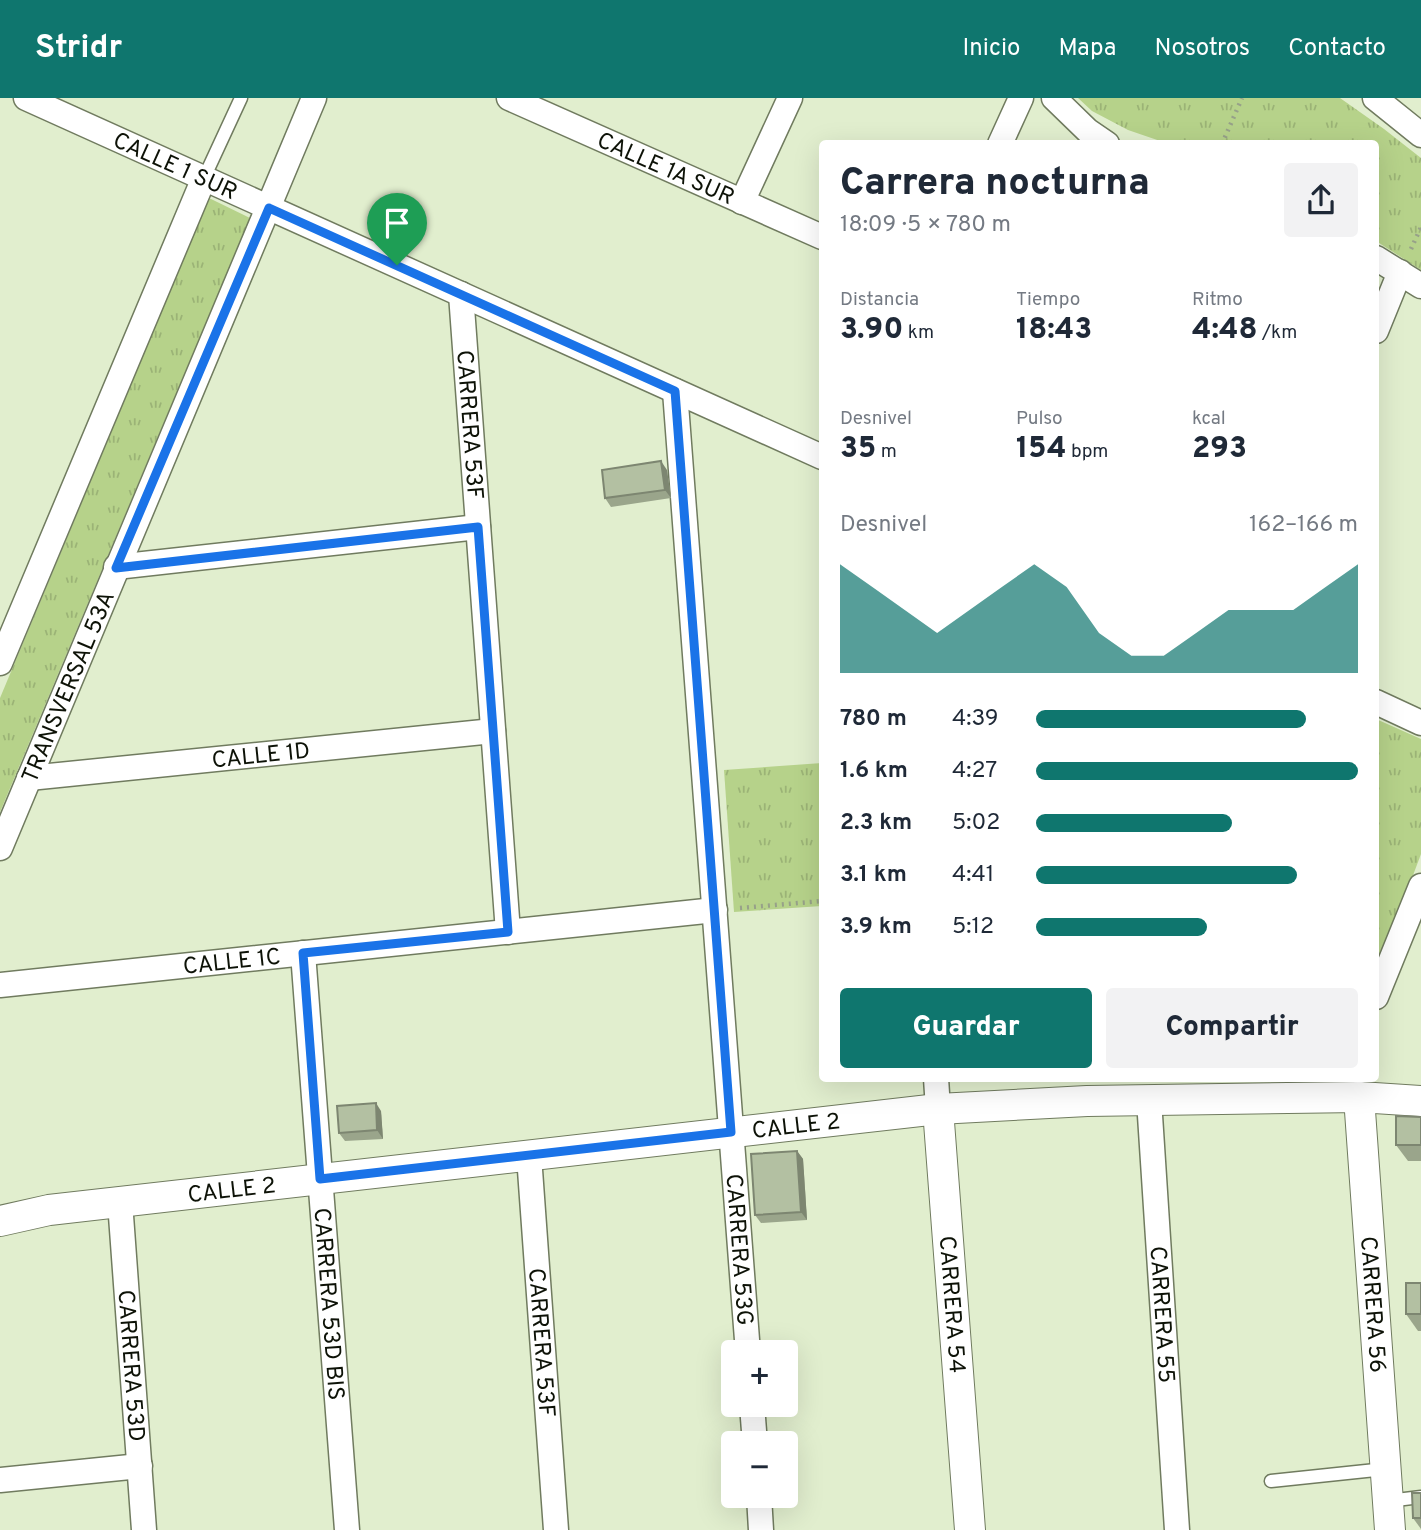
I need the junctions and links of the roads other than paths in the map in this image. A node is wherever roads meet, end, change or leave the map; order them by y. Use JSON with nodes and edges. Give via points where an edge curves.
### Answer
{"nodes":[{"id":1,"x":26,"y":98,"type":"edge"},
{"id":2,"x":242,"y":98,"type":"edge"},
{"id":3,"x":314,"y":98,"type":"edge"},
{"id":4,"x":509,"y":98,"type":"edge"},
{"id":5,"x":790,"y":98,"type":"edge"},
{"id":6,"x":1021,"y":98,"type":"edge"},
{"id":7,"x":1054,"y":98,"type":"edge"},
{"id":8,"x":1375,"y":98,"type":"edge"},
{"id":9,"x":1421,"y":135,"type":"edge"},
{"id":10,"x":1002,"y":140,"type":"edge"},
{"id":11,"x":1101,"y":140,"type":"edge"},
{"id":12,"x":204,"y":178,"type":"junction"},
{"id":13,"x":742,"y":202,"type":"junction"},
{"id":14,"x":269,"y":208,"type":"junction"},
{"id":15,"x":819,"y":236,"type":"edge"},
{"id":16,"x":1379,"y":260,"type":"edge"},
{"id":17,"x":1400,"y":272,"type":"junction"},
{"id":18,"x":1421,"y":286,"type":"edge"},
{"id":19,"x":461,"y":294,"type":"junction"},
{"id":20,"x":1379,"y":324,"type":"edge"},
{"id":21,"x":675,"y":391,"type":"junction"},
{"id":22,"x":819,"y":456,"type":"edge"},
{"id":23,"x":478,"y":527,"type":"junction"},
{"id":24,"x":116,"y":568,"type":"junction"},
{"id":25,"x":0,"y":663,"type":"edge"},
{"id":26,"x":1379,"y":703,"type":"edge"},
{"id":27,"x":1421,"y":723,"type":"edge"},
{"id":28,"x":493,"y":731,"type":"junction"},
{"id":29,"x":29,"y":778,"type":"junction"},
{"id":30,"x":0,"y":848,"type":"edge"},
{"id":31,"x":1421,"y":886,"type":"edge"},
{"id":32,"x":715,"y":910,"type":"junction"},
{"id":33,"x":508,"y":932,"type":"junction"},
{"id":34,"x":303,"y":953,"type":"junction"},
{"id":35,"x":0,"y":985,"type":"edge"},
{"id":36,"x":1379,"y":990,"type":"edge"},
{"id":37,"x":936,"y":1082,"type":"edge"},
{"id":38,"x":1358,"y":1087,"type":"edge"},
{"id":39,"x":1149,"y":1100,"type":"junction"},
{"id":40,"x":1421,"y":1101,"type":"edge"},
{"id":41,"x":938,"y":1109,"type":"junction"},
{"id":42,"x":731,"y":1132,"type":"junction"},
{"id":43,"x":529,"y":1156,"type":"junction"},
{"id":44,"x":320,"y":1179,"type":"junction"},
{"id":45,"x":120,"y":1202,"type":"junction"},
{"id":46,"x":0,"y":1210,"type":"edge"},
{"id":47,"x":48,"y":1210,"type":"junction"},
{"id":48,"x":0,"y":1221,"type":"edge"},
{"id":49,"x":747,"y":1340,"type":"edge"},
{"id":50,"x":140,"y":1466,"type":"junction"},
{"id":51,"x":1386,"y":1469,"type":"junction"},
{"id":52,"x":0,"y":1480,"type":"edge"},
{"id":53,"x":1270,"y":1481,"type":"dead end"},
{"id":54,"x":1421,"y":1497,"type":"edge"},
{"id":55,"x":760,"y":1508,"type":"edge"},
{"id":56,"x":1389,"y":1516,"type":"edge"},
{"id":57,"x":144,"y":1530,"type":"edge"},
{"id":58,"x":347,"y":1530,"type":"edge"},
{"id":59,"x":556,"y":1530,"type":"edge"},
{"id":60,"x":761,"y":1530,"type":"edge"},
{"id":61,"x":970,"y":1530,"type":"edge"},
{"id":62,"x":1177,"y":1530,"type":"edge"}],
"edges":[{"from":1,"to":12,"type":"street","name":"CALLE 1 SUR"},
{"from":2,"to":12,"type":"lane"},
{"from":3,"to":14,"type":"street","name":"TRANSVERSAL 53A"},
{"from":4,"to":13,"type":"street","name":"CALLE 1A SUR"},
{"from":5,"to":13,"type":"street"},
{"from":6,"to":10,"type":"street"},
{"from":7,"to":11,"type":"street"},
{"from":8,"to":9,"type":"street"},
{"from":12,"to":14,"type":"street","name":"CALLE 1 SUR"},
{"from":12,"to":25,"type":"street"},
{"from":13,"to":15,"type":"street","name":"CALLE 1A SUR"},
{"from":14,"to":19,"type":"street","name":"CALLE 1 SUR"},
{"from":14,"to":24,"type":"street","name":"TRANSVERSAL 53A"},
{"from":16,"to":17,"type":"street"},
{"from":17,"to":18,"type":"street"},
{"from":17,"to":20,"type":"street"},
{"from":19,"to":21,"type":"street","name":"CALLE 1 SUR"},
{"from":19,"to":23,"type":"street","name":"CARRERA 53F"},
{"from":21,"to":22,"type":"street","name":"CALLE 1 SUR"},
{"from":21,"to":32,"type":"street","name":"CARRERA 53G"},
{"from":23,"to":24,"type":"street"},
{"from":23,"to":28,"type":"street","name":"CARRERA 53F"},
{"from":24,"to":29,"type":"street","name":"TRANSVERSAL 53A"},
{"from":26,"to":27,"type":"street"},
{"from":28,"to":29,"type":"street","name":"CALLE 1D"},
{"from":28,"to":33,"type":"street","name":"CARRERA 53F"},
{"from":29,"to":30,"type":"street","name":"TRANSVERSAL 53A"},
{"from":31,"to":36,"type":"street"},
{"from":32,"to":33,"type":"street","name":"CALLE 1C"},
{"from":32,"to":42,"type":"street","name":"CARRERA 53G"},
{"from":33,"to":34,"type":"street","name":"CALLE 1C"},
{"from":34,"to":35,"type":"street","name":"CALLE 1C"},
{"from":34,"to":44,"type":"street","name":"CARRERA 53D BIS"},
{"from":37,"to":41,"type":"street","name":"CARRERA 54"},
{"from":38,"to":39,"type":"street","name":"CALLE 2"},
{"from":38,"to":40,"type":"street","name":"CALLE 2"},
{"from":38,"to":51,"type":"street","name":"CARRERA 56"},
{"from":39,"to":41,"type":"street","name":"CALLE 2"},
{"from":39,"to":62,"type":"street","name":"CARRERA 55"},
{"from":41,"to":42,"type":"street","name":"CALLE 2"},
{"from":41,"to":61,"type":"street","name":"CARRERA 54"},
{"from":42,"to":43,"type":"street","name":"CALLE 2"},
{"from":42,"to":49,"type":"street","name":"CARRERA 53G"},
{"from":43,"to":44,"type":"street","name":"CALLE 2"},
{"from":43,"to":59,"type":"street","name":"CARRERA 53F"},
{"from":44,"to":45,"type":"street","name":"CALLE 2"},
{"from":44,"to":58,"type":"street","name":"CARRERA 53D BIS"},
{"from":45,"to":47,"type":"street","name":"CALLE 2"},
{"from":45,"to":50,"type":"street","name":"CARRERA 53D"},
{"from":46,"to":47,"type":"street","name":"CALLE 2"},
{"from":47,"to":48,"type":"street","name":"CALLE 2"},
{"from":50,"to":52,"type":"street"},
{"from":50,"to":57,"type":"street","name":"CARRERA 53D"},
{"from":51,"to":53,"type":"lane"},
{"from":51,"to":56,"type":"street","name":"CARRERA 56"},
{"from":54,"to":56,"type":"lane"},
{"from":55,"to":60,"type":"street"}]}
